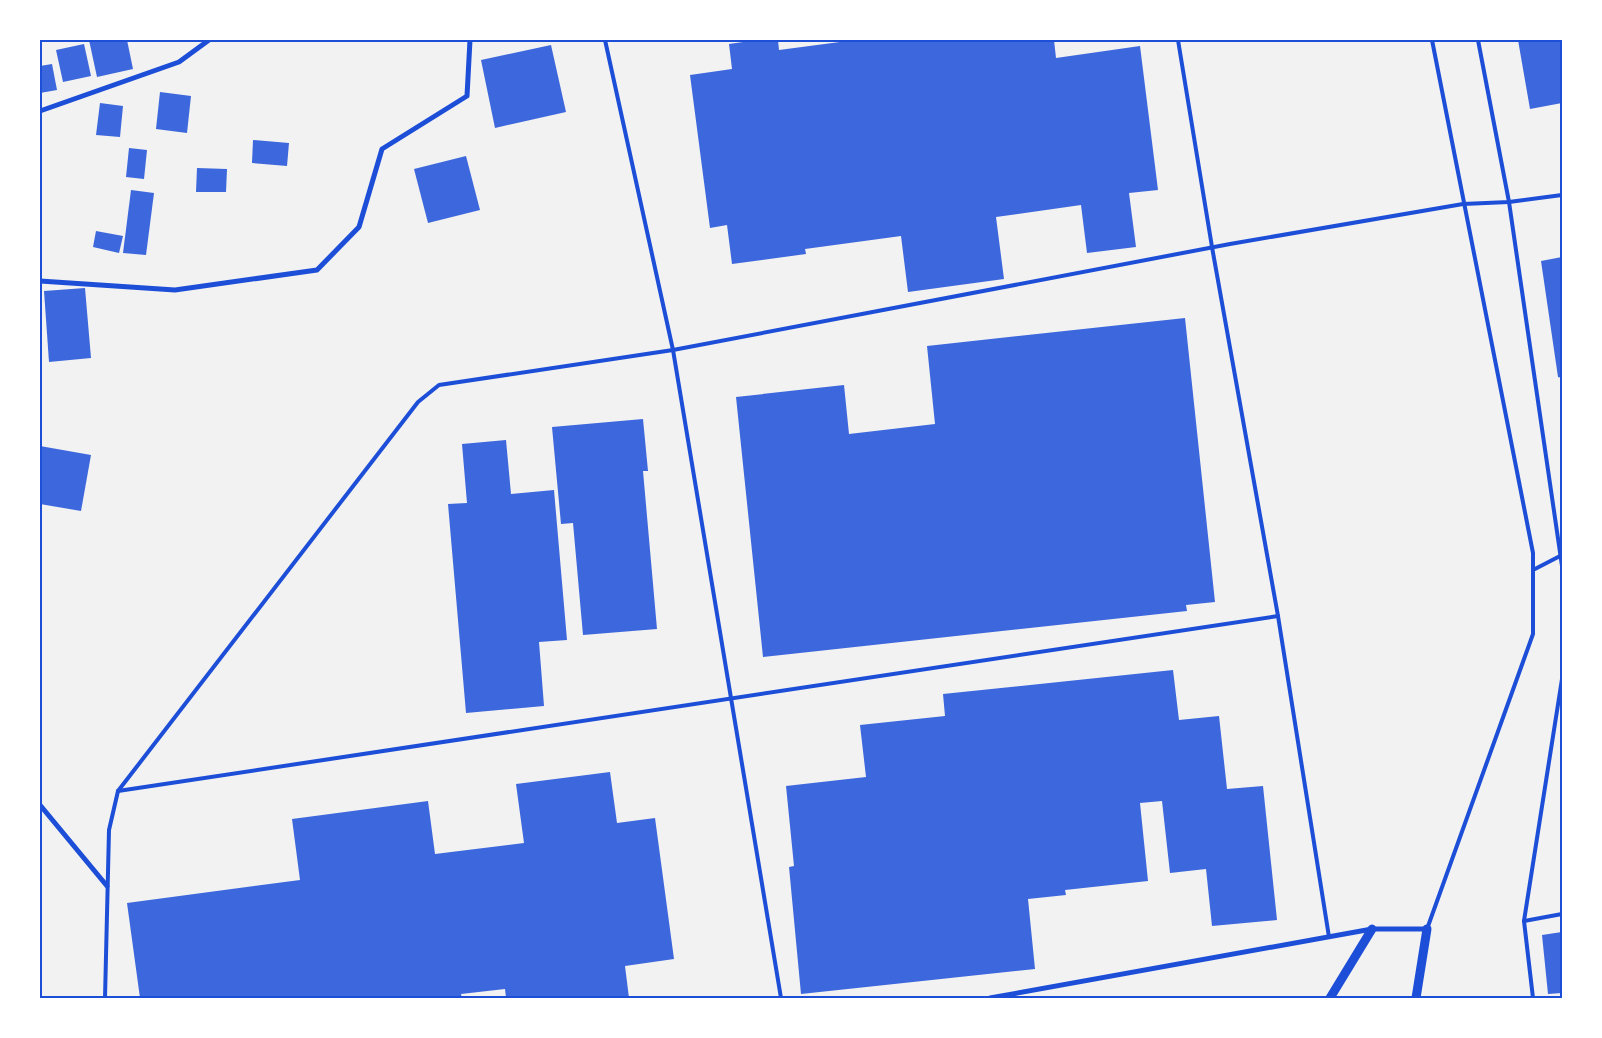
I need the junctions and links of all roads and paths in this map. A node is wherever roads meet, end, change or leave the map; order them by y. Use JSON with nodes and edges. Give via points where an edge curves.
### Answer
{"nodes":[{"id":1,"x":209,"y":40,"type":"edge"},
{"id":2,"x":470,"y":40,"type":"edge"},
{"id":3,"x":605,"y":40,"type":"edge"},
{"id":4,"x":1178,"y":40,"type":"edge"},
{"id":5,"x":1432,"y":40,"type":"edge"},
{"id":6,"x":1478,"y":40,"type":"edge"},
{"id":7,"x":40,"y":111,"type":"edge"},
{"id":8,"x":1562,"y":195,"type":"edge"},
{"id":9,"x":1509,"y":202,"type":"junction"},
{"id":10,"x":1463,"y":204,"type":"junction"},
{"id":11,"x":1212,"y":247,"type":"junction"},
{"id":12,"x":40,"y":281,"type":"edge"},
{"id":13,"x":674,"y":350,"type":"junction"},
{"id":14,"x":1561,"y":556,"type":"edge"},
{"id":15,"x":1562,"y":566,"type":"edge"},
{"id":16,"x":1532,"y":570,"type":"junction"},
{"id":17,"x":1278,"y":616,"type":"junction"},
{"id":18,"x":1562,"y":679,"type":"edge"},
{"id":19,"x":731,"y":698,"type":"junction"},
{"id":20,"x":118,"y":791,"type":"junction"},
{"id":21,"x":40,"y":805,"type":"edge"},
{"id":22,"x":107,"y":886,"type":"junction"},
{"id":23,"x":1562,"y":914,"type":"edge"},
{"id":24,"x":1524,"y":921,"type":"junction"},
{"id":25,"x":1372,"y":929,"type":"junction"},
{"id":26,"x":1427,"y":929,"type":"junction"},
{"id":27,"x":1329,"y":937,"type":"junction"},
{"id":28,"x":106,"y":998,"type":"edge"},
{"id":29,"x":781,"y":998,"type":"edge"},
{"id":30,"x":990,"y":998,"type":"edge"},
{"id":31,"x":1330,"y":998,"type":"edge"},
{"id":32,"x":1416,"y":998,"type":"edge"},
{"id":33,"x":1533,"y":998,"type":"edge"}],
"edges":[{"from":1,"to":7,"type":"street","via":[[179,62]]},
{"from":2,"to":12,"type":"street","via":[[468,96],[382,149],[360,228],[317,270],[175,290]]},
{"from":3,"to":13,"type":"lane"},
{"from":4,"to":11,"type":"lane"},
{"from":5,"to":10,"type":"lane"},
{"from":6,"to":9,"type":"lane"},
{"from":8,"to":9,"type":"lane"},
{"from":9,"to":10,"type":"lane"},
{"from":9,"to":14,"type":"lane"},
{"from":10,"to":11,"type":"lane"},
{"from":10,"to":16,"type":"lane","via":[[1532,552]]},
{"from":11,"to":13,"type":"lane"},
{"from":11,"to":17,"type":"lane"},
{"from":13,"to":19,"type":"lane"},
{"from":13,"to":20,"type":"lane","via":[[439,385],[418,402]]},
{"from":14,"to":15,"type":"lane"},
{"from":14,"to":16,"type":"lane"},
{"from":16,"to":26,"type":"lane","via":[[1533,634]]},
{"from":17,"to":19,"type":"lane"},
{"from":17,"to":27,"type":"lane"},
{"from":18,"to":24,"type":"lane"},
{"from":19,"to":20,"type":"lane"},
{"from":19,"to":29,"type":"lane"},
{"from":20,"to":22,"type":"lane","via":[[109,830]]},
{"from":21,"to":22,"type":"street"},
{"from":22,"to":28,"type":"lane"},
{"from":23,"to":24,"type":"lane"},
{"from":24,"to":33,"type":"lane"},
{"from":25,"to":26,"type":"street"},
{"from":25,"to":27,"type":"street"},
{"from":25,"to":31,"type":"street"},
{"from":26,"to":32,"type":"street"},
{"from":27,"to":30,"type":"street"}]}
